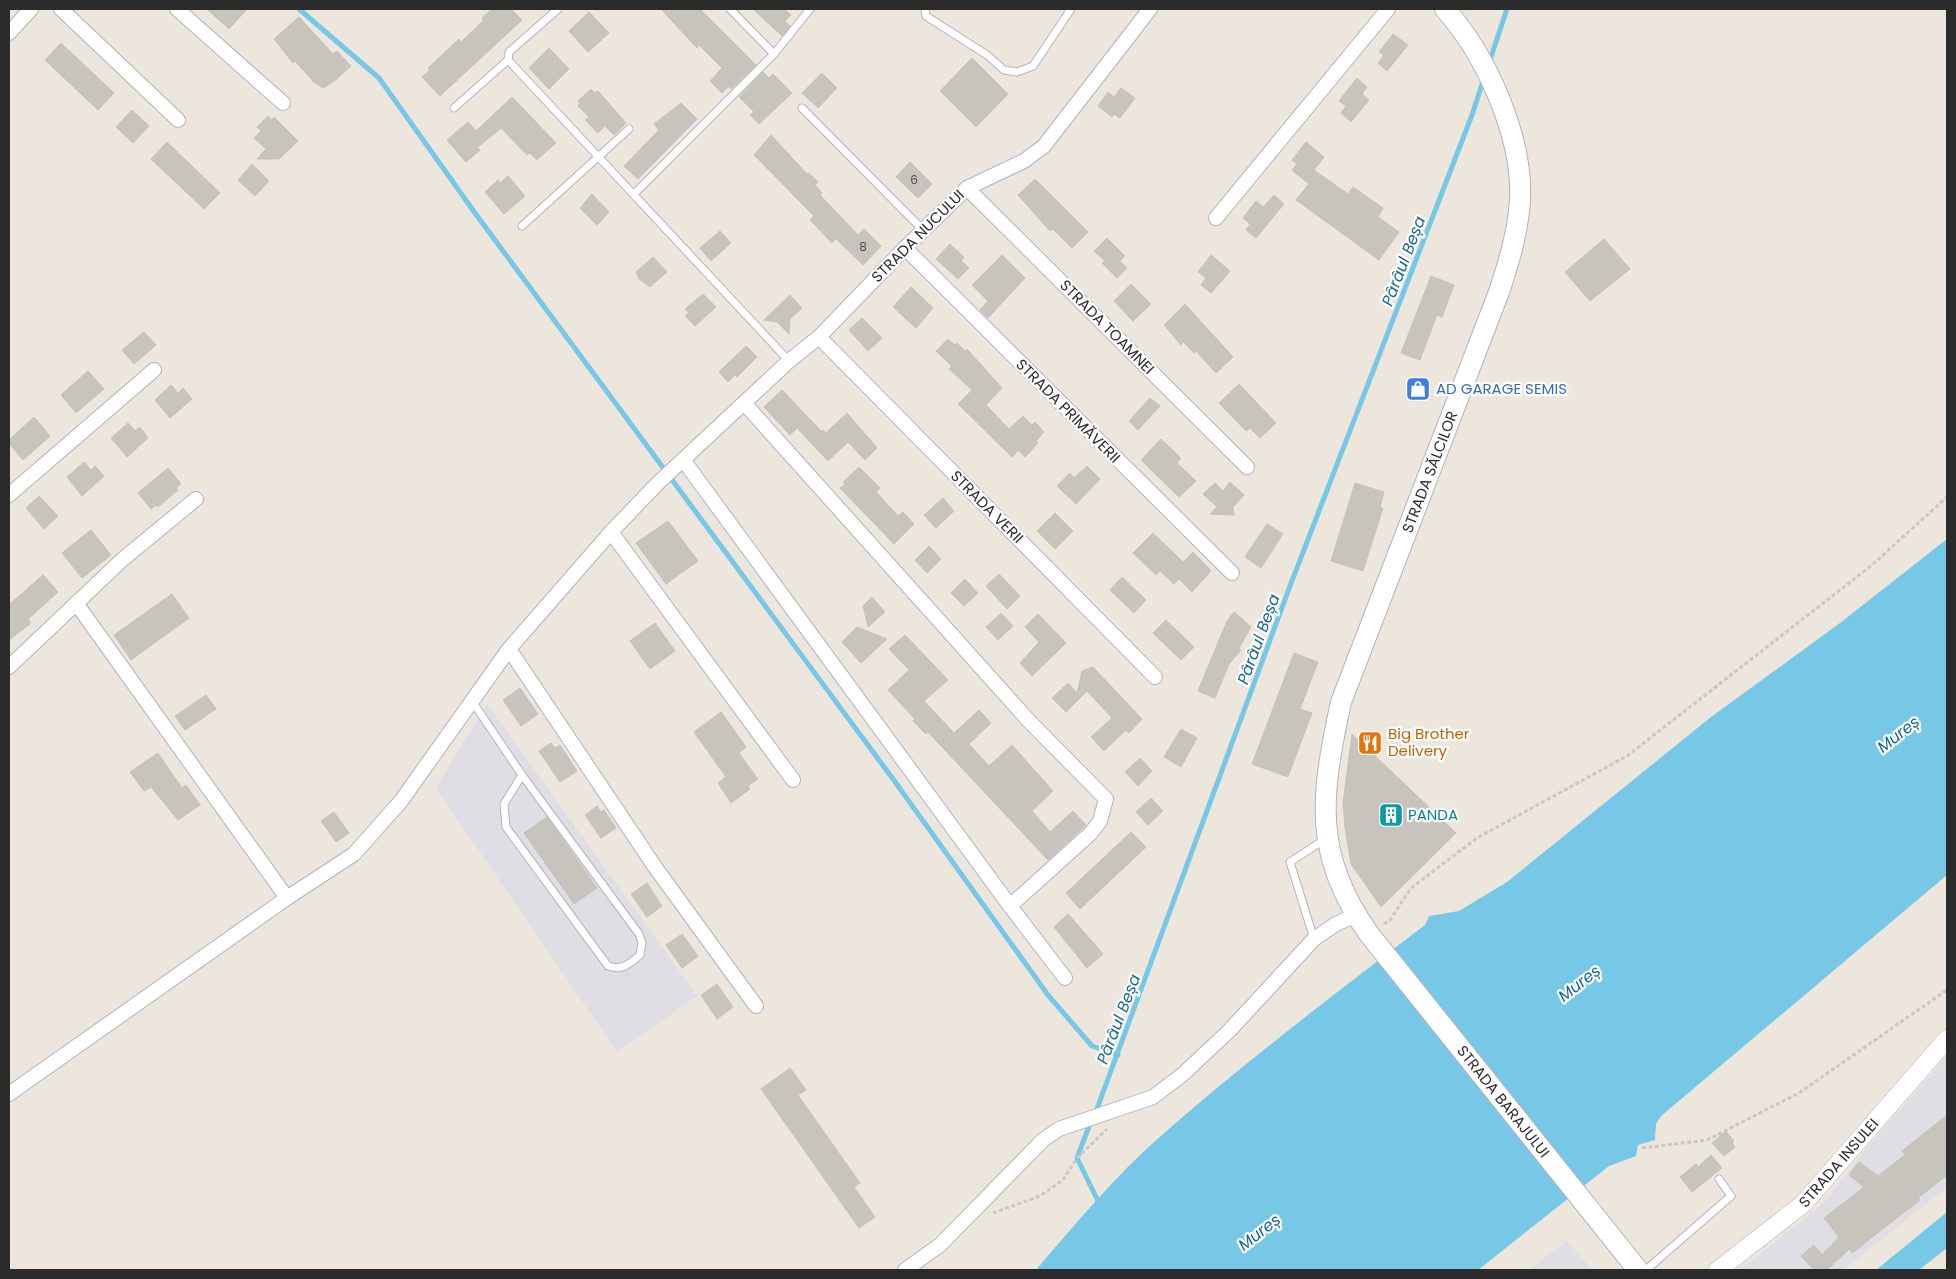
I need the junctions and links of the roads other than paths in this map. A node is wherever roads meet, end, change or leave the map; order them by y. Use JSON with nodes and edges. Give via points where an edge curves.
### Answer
{"nodes":[{"id":1,"x":31,"y":9,"type":"edge"},
{"id":2,"x":61,"y":9,"type":"edge"},
{"id":3,"x":177,"y":9,"type":"edge"},
{"id":4,"x":558,"y":9,"type":"edge"},
{"id":5,"x":730,"y":9,"type":"edge"},
{"id":6,"x":810,"y":9,"type":"edge"},
{"id":7,"x":925,"y":9,"type":"edge"},
{"id":8,"x":1071,"y":9,"type":"edge"},
{"id":9,"x":1150,"y":9,"type":"edge"},
{"id":10,"x":1388,"y":9,"type":"edge"},
{"id":11,"x":1445,"y":9,"type":"edge"},
{"id":12,"x":9,"y":33,"type":"edge"},
{"id":13,"x":774,"y":54,"type":"junction"},
{"id":14,"x":508,"y":60,"type":"junction"},
{"id":15,"x":283,"y":103,"type":"dead end"},
{"id":16,"x":454,"y":108,"type":"dead end"},
{"id":17,"x":802,"y":108,"type":"dead end"},
{"id":18,"x":178,"y":120,"type":"dead end"},
{"id":19,"x":629,"y":129,"type":"dead end"},
{"id":20,"x":599,"y":157,"type":"junction"},
{"id":21,"x":966,"y":188,"type":"junction"},
{"id":22,"x":634,"y":194,"type":"junction"},
{"id":23,"x":1216,"y":218,"type":"dead end"},
{"id":24,"x":522,"y":226,"type":"dead end"},
{"id":25,"x":923,"y":230,"type":"junction"},
{"id":26,"x":904,"y":248,"type":"junction"},
{"id":27,"x":819,"y":337,"type":"junction"},
{"id":28,"x":789,"y":361,"type":"junction"},
{"id":29,"x":154,"y":370,"type":"dead end"},
{"id":30,"x":745,"y":404,"type":"junction"},
{"id":31,"x":680,"y":464,"type":"junction"},
{"id":32,"x":1247,"y":467,"type":"dead end"},
{"id":33,"x":9,"y":495,"type":"edge"},
{"id":34,"x":196,"y":500,"type":"dead end"},
{"id":35,"x":611,"y":532,"type":"junction"},
{"id":36,"x":1232,"y":573,"type":"dead end"},
{"id":37,"x":76,"y":603,"type":"junction"},
{"id":38,"x":509,"y":649,"type":"junction"},
{"id":39,"x":9,"y":667,"type":"edge"},
{"id":40,"x":1155,"y":677,"type":"dead end"},
{"id":41,"x":472,"y":701,"type":"junction"},
{"id":42,"x":522,"y":775,"type":"junction"},
{"id":43,"x":793,"y":780,"type":"dead end"},
{"id":44,"x":1327,"y":838,"type":"junction"},
{"id":45,"x":286,"y":898,"type":"junction"},
{"id":46,"x":1010,"y":906,"type":"junction"},
{"id":47,"x":1356,"y":915,"type":"junction"},
{"id":48,"x":1314,"y":939,"type":"junction"},
{"id":49,"x":1066,"y":978,"type":"dead end"},
{"id":50,"x":756,"y":1006,"type":"dead end"},
{"id":51,"x":1947,"y":1039,"type":"edge"},
{"id":52,"x":9,"y":1094,"type":"edge"},
{"id":53,"x":1719,"y":1179,"type":"dead end"},
{"id":54,"x":906,"y":1270,"type":"edge"},
{"id":55,"x":1638,"y":1270,"type":"edge"},
{"id":56,"x":1646,"y":1270,"type":"edge"},
{"id":57,"x":1718,"y":1270,"type":"edge"}],
"edges":[{"from":1,"to":12,"type":"street"},
{"from":2,"to":18,"type":"street"},
{"from":3,"to":15,"type":"street"},
{"from":4,"to":14,"type":"lane","via":[[507,54]]},
{"from":5,"to":13,"type":"lane"},
{"from":6,"to":13,"type":"lane"},
{"from":7,"to":8,"type":"lane","via":[[926,16],[987,55],[1004,70],[1017,72],[1033,66]]},
{"from":9,"to":21,"type":"street","name":"STRADA NUCULUI","via":[[1044,146],[1024,161]]},
{"from":10,"to":23,"type":"street"},
{"from":11,"to":44,"type":"main road","name":"STRADA SĂLCILOR","via":[[1464,30],[1490,79],[1510,129],[1520,199],[1514,243],[1499,292],[1341,702],[1329,757],[1325,812]]},
{"from":13,"to":22,"type":"lane"},
{"from":14,"to":16,"type":"lane"},
{"from":14,"to":20,"type":"lane"},
{"from":17,"to":25,"type":"lane"},
{"from":19,"to":20,"type":"lane"},
{"from":20,"to":22,"type":"lane"},
{"from":20,"to":24,"type":"lane"},
{"from":21,"to":25,"type":"street","name":"STRADA NUCULUI"},
{"from":21,"to":32,"type":"street","name":"STRADA TOAMNEI"},
{"from":22,"to":28,"type":"lane"},
{"from":25,"to":26,"type":"street","name":"STRADA NUCULUI"},
{"from":26,"to":27,"type":"street","name":"STRADA NUCULUI"},
{"from":26,"to":36,"type":"street","name":"STRADA PRIMĂVERII"},
{"from":27,"to":28,"type":"street","name":"STRADA NUCULUI"},
{"from":27,"to":40,"type":"street","name":"STRADA VERII"},
{"from":28,"to":30,"type":"street","name":"STRADA NUCULUI"},
{"from":29,"to":33,"type":"street"},
{"from":30,"to":31,"type":"street","name":"STRADA NUCULUI"},
{"from":30,"to":46,"type":"street","via":[[1028,720],[1106,799],[1100,821],[1091,833]]},
{"from":31,"to":35,"type":"street","name":"STRADA NUCULUI"},
{"from":31,"to":46,"type":"street"},
{"from":34,"to":37,"type":"street","via":[[123,559]]},
{"from":35,"to":38,"type":"street","name":"STRADA NUCULUI"},
{"from":35,"to":43,"type":"street"},
{"from":37,"to":39,"type":"street"},
{"from":37,"to":45,"type":"street"},
{"from":38,"to":41,"type":"street","name":"STRADA NUCULUI"},
{"from":38,"to":50,"type":"street","via":[[654,867]]},
{"from":41,"to":42,"type":"lane"},
{"from":41,"to":45,"type":"street","name":"STRADA NUCULUI","via":[[400,801],[354,854]]},
{"from":42,"to":42,"type":"lane","via":[[639,934],[642,943],[640,955],[626,966],[617,969],[608,966],[506,827],[504,804]]},
{"from":44,"to":47,"type":"main road","name":"STRADA SĂLCILOR","via":[[1332,863],[1347,902]]},
{"from":44,"to":48,"type":"lane","via":[[1290,862]]},
{"from":45,"to":52,"type":"street","name":"STRADA NUCULUI"},
{"from":46,"to":49,"type":"street"},
{"from":47,"to":48,"type":"street"},
{"from":47,"to":55,"type":"main road","name":"STRADA BARAJULUI"},
{"from":48,"to":54,"type":"street","via":[[1229,1031],[1182,1075],[1153,1097],[1060,1129],[1044,1140],[940,1244]]},
{"from":51,"to":57,"type":"street","name":"STRADA INSULEI","via":[[1803,1204]]},
{"from":53,"to":56,"type":"lane","via":[[1732,1196]]}]}
